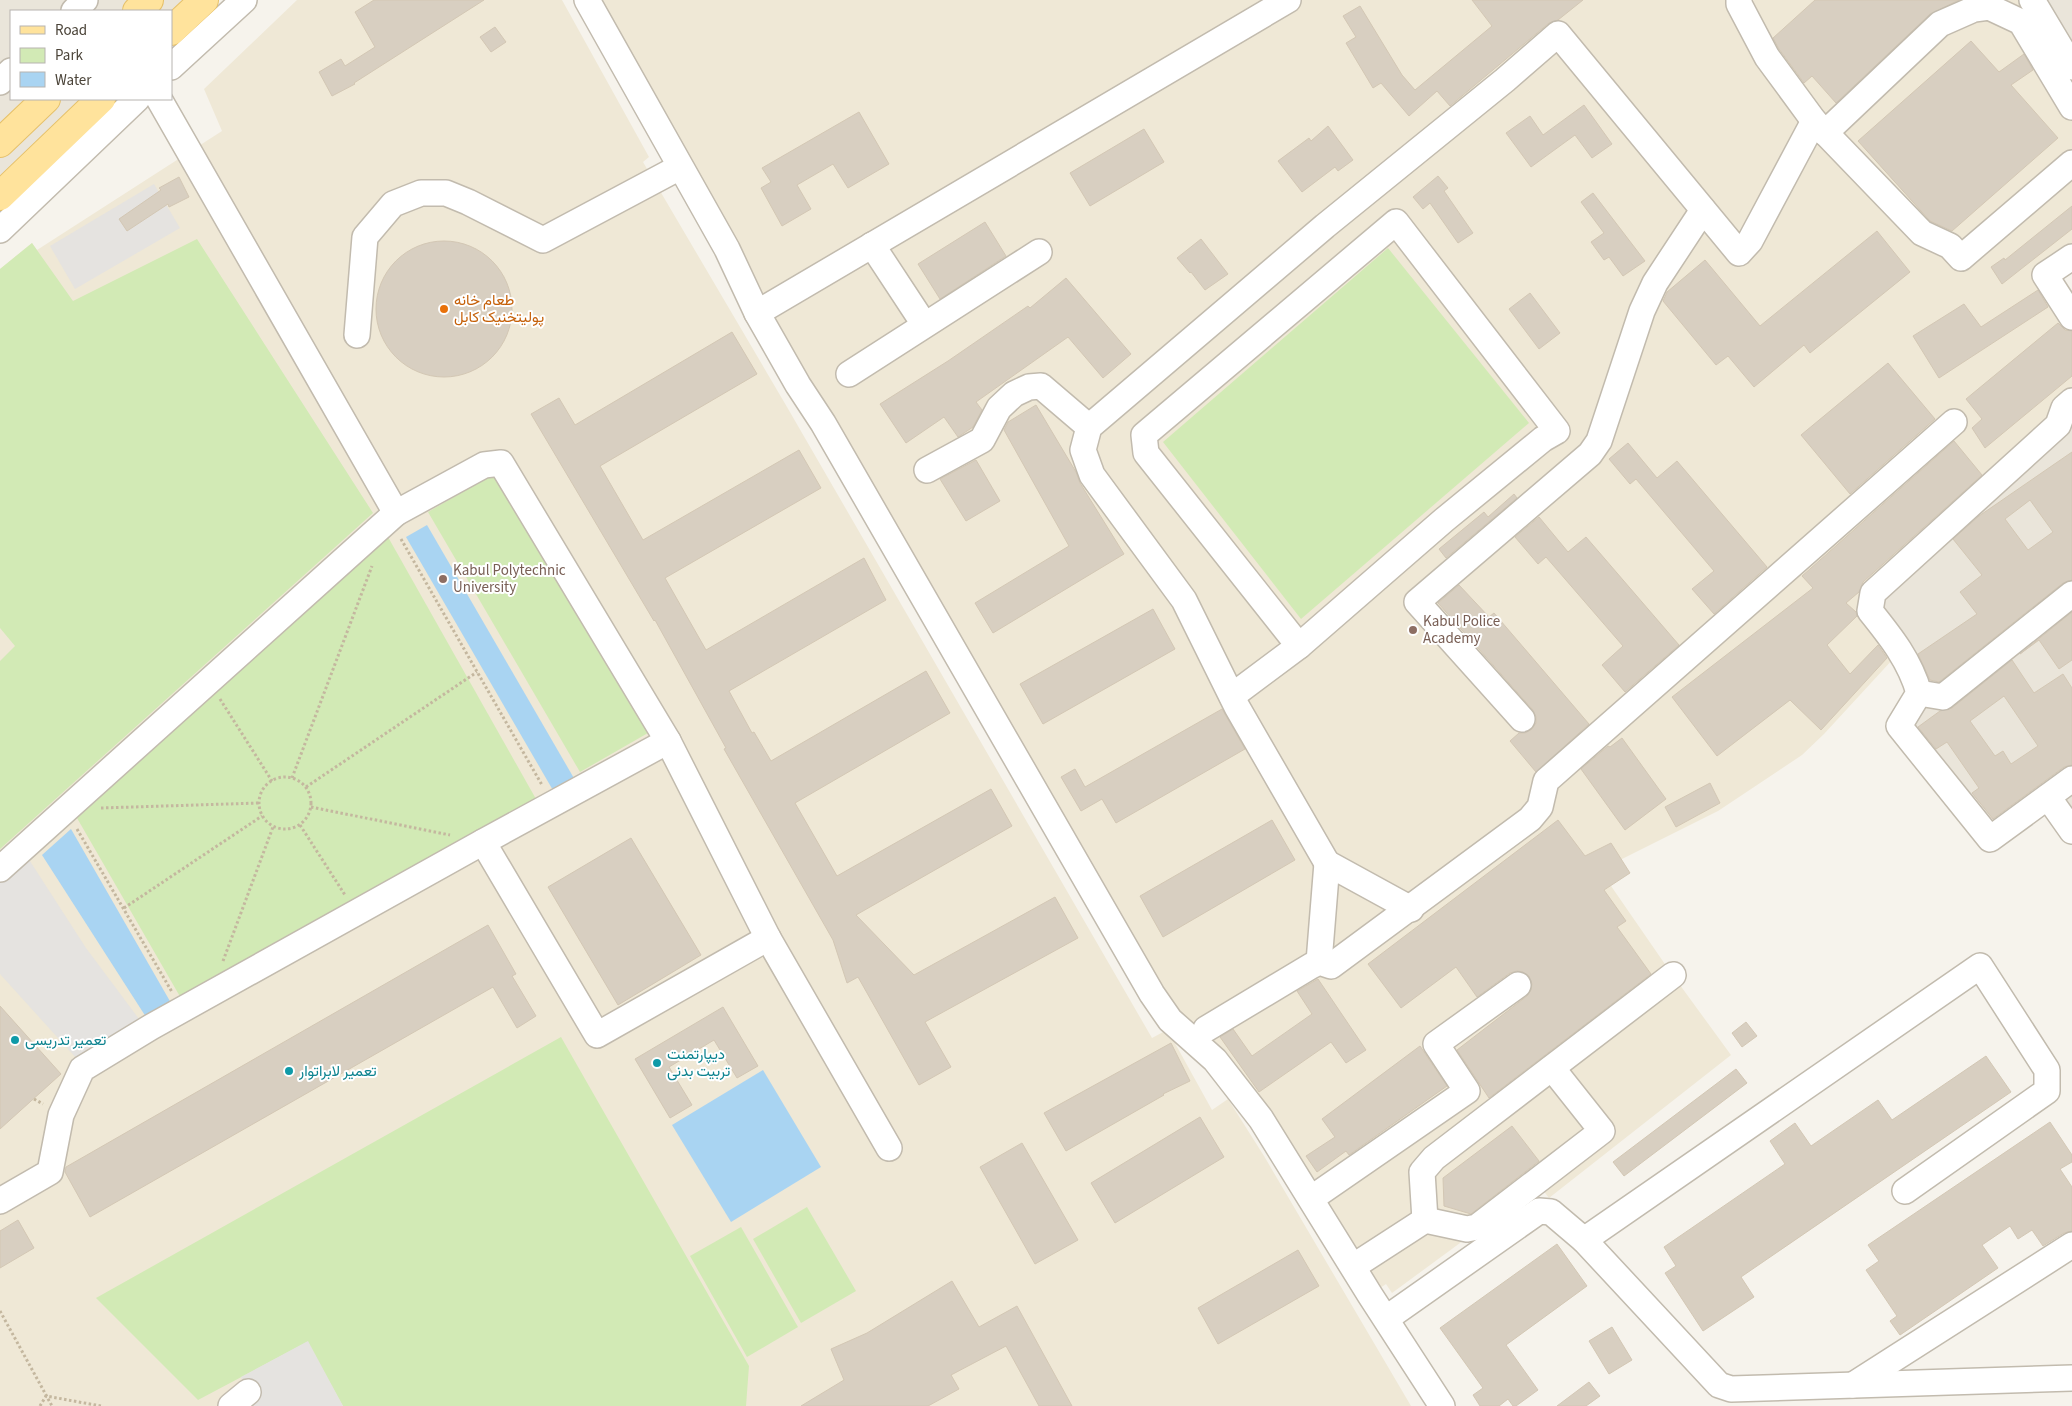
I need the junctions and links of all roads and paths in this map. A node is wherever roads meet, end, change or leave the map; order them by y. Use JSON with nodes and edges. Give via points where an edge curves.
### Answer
{"nodes":[{"id":1,"x":85,"y":0,"type":"edge"},
{"id":2,"x":149,"y":0,"type":"edge"},
{"id":3,"x":204,"y":0,"type":"edge"},
{"id":4,"x":244,"y":0,"type":"edge"},
{"id":5,"x":587,"y":0,"type":"edge"},
{"id":6,"x":1288,"y":0,"type":"edge"},
{"id":7,"x":1739,"y":0,"type":"edge"},
{"id":8,"x":2032,"y":0,"type":"edge"},
{"id":9,"x":75,"y":10,"type":"edge"},
{"id":10,"x":139,"y":10,"type":"edge"},
{"id":11,"x":172,"y":30,"type":"edge"},
{"id":12,"x":2070,"y":57,"type":"edge"},
{"id":13,"x":172,"y":66,"type":"edge"},
{"id":14,"x":10,"y":72,"type":"edge"},
{"id":15,"x":0,"y":82,"type":"edge"},
{"id":16,"x":45,"y":100,"type":"edge"},
{"id":17,"x":100,"y":100,"type":"edge"},
{"id":18,"x":136,"y":100,"type":"edge"},
{"id":19,"x":160,"y":100,"type":"edge"},
{"id":20,"x":2072,"y":107,"type":"edge"},
{"id":21,"x":1819,"y":127,"type":"junction"},
{"id":22,"x":0,"y":143,"type":"edge"},
{"id":23,"x":2072,"y":163,"type":"edge"},
{"id":24,"x":680,"y":167,"type":"junction"},
{"id":25,"x":0,"y":196,"type":"edge"},
{"id":26,"x":1703,"y":210,"type":"junction"},
{"id":27,"x":0,"y":230,"type":"edge"},
{"id":28,"x":872,"y":245,"type":"junction"},
{"id":29,"x":1039,"y":252,"type":"dead end"},
{"id":30,"x":2072,"y":257,"type":"edge"},
{"id":31,"x":758,"y":313,"type":"junction"},
{"id":32,"x":2072,"y":317,"type":"edge"},
{"id":33,"x":924,"y":324,"type":"junction"},
{"id":34,"x":357,"y":335,"type":"dead end"},
{"id":35,"x":849,"y":374,"type":"dead end"},
{"id":36,"x":2072,"y":401,"type":"edge"},
{"id":37,"x":1954,"y":422,"type":"dead end"},
{"id":38,"x":1089,"y":427,"type":"junction"},
{"id":39,"x":927,"y":470,"type":"dead end"},
{"id":40,"x":393,"y":516,"type":"junction"},
{"id":41,"x":372,"y":565,"type":"dead end"},
{"id":42,"x":2072,"y":594,"type":"edge"},
{"id":43,"x":1299,"y":646,"type":"junction"},
{"id":44,"x":477,"y":672,"type":"junction"},
{"id":45,"x":208,"y":681,"type":"junction"},
{"id":46,"x":1919,"y":693,"type":"junction"},
{"id":47,"x":1232,"y":696,"type":"junction"},
{"id":48,"x":1522,"y":719,"type":"dead end"},
{"id":49,"x":668,"y":741,"type":"junction"},
{"id":50,"x":292,"y":778,"type":"junction"},
{"id":51,"x":2072,"y":779,"type":"edge"},
{"id":52,"x":272,"y":781,"type":"junction"},
{"id":53,"x":306,"y":787,"type":"junction"},
{"id":54,"x":2048,"y":796,"type":"junction"},
{"id":55,"x":258,"y":803,"type":"junction"},
{"id":56,"x":552,"y":803,"type":"junction"},
{"id":57,"x":311,"y":807,"type":"junction"},
{"id":58,"x":66,"y":809,"type":"junction"},
{"id":59,"x":262,"y":816,"type":"junction"},
{"id":60,"x":300,"y":825,"type":"junction"},
{"id":61,"x":274,"y":827,"type":"junction"},
{"id":62,"x":2072,"y":831,"type":"edge"},
{"id":63,"x":483,"y":842,"type":"junction"},
{"id":64,"x":1327,"y":863,"type":"junction"},
{"id":65,"x":0,"y":869,"type":"edge"},
{"id":66,"x":124,"y":908,"type":"junction"},
{"id":67,"x":1410,"y":909,"type":"junction"},
{"id":68,"x":356,"y":912,"type":"junction"},
{"id":69,"x":768,"y":938,"type":"junction"},
{"id":70,"x":1319,"y":962,"type":"junction"},
{"id":71,"x":1673,"y":975,"type":"dead end"},
{"id":72,"x":1518,"y":985,"type":"dead end"},
{"id":73,"x":210,"y":994,"type":"junction"},
{"id":74,"x":183,"y":1010,"type":"junction"},
{"id":75,"x":1206,"y":1029,"type":"dead end"},
{"id":76,"x":1552,"y":1068,"type":"junction"},
{"id":77,"x":889,"y":1148,"type":"dead end"},
{"id":78,"x":1905,"y":1191,"type":"dead end"},
{"id":79,"x":1312,"y":1198,"type":"junction"},
{"id":80,"x":0,"y":1201,"type":"edge"},
{"id":81,"x":1424,"y":1220,"type":"junction"},
{"id":82,"x":1584,"y":1240,"type":"junction"},
{"id":83,"x":2072,"y":1244,"type":"edge"},
{"id":84,"x":1354,"y":1266,"type":"junction"},
{"id":85,"x":0,"y":1311,"type":"edge"},
{"id":86,"x":1387,"y":1318,"type":"junction"},
{"id":87,"x":2072,"y":1378,"type":"edge"},
{"id":88,"x":1853,"y":1385,"type":"junction"},
{"id":89,"x":46,"y":1396,"type":"junction"},
{"id":90,"x":40,"y":1406,"type":"edge"},
{"id":91,"x":52,"y":1406,"type":"edge"},
{"id":92,"x":101,"y":1406,"type":"edge"},
{"id":93,"x":1442,"y":1406,"type":"edge"}],
"edges":[{"from":1,"to":9,"type":"street"},
{"from":2,"to":10,"type":"main road"},
{"from":3,"to":11,"type":"main road"},
{"from":4,"to":13,"type":"street"},
{"from":5,"to":24,"type":"street"},
{"from":6,"to":28,"type":"street"},
{"from":7,"to":21,"type":"street","via":[[1767,57]]},
{"from":8,"to":12,"type":"street"},
{"from":14,"to":15,"type":"street"},
{"from":16,"to":22,"type":"main road"},
{"from":17,"to":25,"type":"main road"},
{"from":18,"to":27,"type":"street"},
{"from":19,"to":40,"type":"street"},
{"from":20,"to":21,"type":"street","via":[[2021,22],[1989,7],[1974,9],[1940,24]]},
{"from":21,"to":23,"type":"street","via":[[1922,233],[1950,246],[1961,258]]},
{"from":21,"to":26,"type":"street","via":[[1750,241],[1739,253]]},
{"from":24,"to":31,"type":"street"},
{"from":24,"to":34,"type":"street","via":[[543,240],[446,193],[421,194],[393,204],[365,237]]},
{"from":26,"to":38,"type":"street","via":[[1558,34]]},
{"from":26,"to":48,"type":"street","via":[[1655,283],[1642,311],[1599,441],[1590,454],[1417,602]]},
{"from":28,"to":31,"type":"street"},
{"from":28,"to":33,"type":"street"},
{"from":29,"to":33,"type":"street"},
{"from":30,"to":32,"type":"street","via":[[2045,275]]},
{"from":31,"to":79,"type":"street","via":[[1152,994],[1170,1020],[1215,1060],[1262,1119]]},
{"from":33,"to":35,"type":"street"},
{"from":36,"to":46,"type":"street","via":[[2064,408],[2058,425],[1873,593],[1870,611],[1900,649]]},
{"from":37,"to":67,"type":"street","via":[[1546,781],[1540,807],[1530,819]]},
{"from":38,"to":39,"type":"street","via":[[1041,386],[1029,387],[1014,394],[999,408],[982,440]]},
{"from":38,"to":47,"type":"street","via":[[1083,450],[1092,475],[1184,600]]},
{"from":40,"to":44,"type":"path"},
{"from":40,"to":45,"type":"street"},
{"from":40,"to":49,"type":"street","via":[[484,465],[501,463]]},
{"from":41,"to":50,"type":"path"},
{"from":42,"to":46,"type":"street","via":[[1943,697]]},
{"from":43,"to":43,"type":"street","via":[[1146,453],[1144,434],[1396,222],[1557,431],[1444,520]]},
{"from":43,"to":47,"type":"street"},
{"from":44,"to":53,"type":"path"},
{"from":44,"to":56,"type":"path"},
{"from":45,"to":52,"type":"path"},
{"from":45,"to":58,"type":"street"},
{"from":46,"to":54,"type":"street","via":[[1899,726],[1990,840]]},
{"from":47,"to":64,"type":"street"},
{"from":49,"to":56,"type":"street"},
{"from":49,"to":69,"type":"street"},
{"from":50,"to":52,"type":"path"},
{"from":50,"to":53,"type":"path"},
{"from":51,"to":54,"type":"street"},
{"from":52,"to":55,"type":"path","via":[[264,787]]},
{"from":53,"to":57,"type":"path","via":[[312,800]]},
{"from":54,"to":62,"type":"street"},
{"from":55,"to":58,"type":"path"},
{"from":55,"to":59,"type":"path"},
{"from":56,"to":63,"type":"street"},
{"from":57,"to":60,"type":"path"},
{"from":57,"to":63,"type":"path"},
{"from":58,"to":65,"type":"street"},
{"from":58,"to":66,"type":"path"},
{"from":59,"to":61,"type":"path"},
{"from":59,"to":66,"type":"path"},
{"from":60,"to":61,"type":"path","via":[[291,829]]},
{"from":60,"to":68,"type":"path"},
{"from":61,"to":73,"type":"path"},
{"from":63,"to":68,"type":"street"},
{"from":63,"to":69,"type":"street","via":[[596,1035]]},
{"from":64,"to":67,"type":"street"},
{"from":64,"to":70,"type":"street"},
{"from":66,"to":74,"type":"path"},
{"from":67,"to":70,"type":"street","via":[[1331,966]]},
{"from":68,"to":73,"type":"street"},
{"from":69,"to":77,"type":"street"},
{"from":70,"to":75,"type":"street"},
{"from":71,"to":76,"type":"street"},
{"from":72,"to":79,"type":"street","via":[[1436,1044],[1467,1091]]},
{"from":73,"to":74,"type":"street"},
{"from":74,"to":80,"type":"street","via":[[82,1069],[61,1115],[50,1172]]},
{"from":76,"to":81,"type":"street","via":[[1434,1158],[1422,1172]]},
{"from":76,"to":81,"type":"street","via":[[1602,1131],[1477,1227],[1467,1229]]},
{"from":78,"to":82,"type":"street","via":[[2047,1092],[2047,1070],[1980,966]]},
{"from":79,"to":84,"type":"street"},
{"from":81,"to":84,"type":"street"},
{"from":82,"to":86,"type":"street","via":[[1551,1212],[1539,1212]]},
{"from":82,"to":88,"type":"street","via":[[1719,1385],[1731,1389]]},
{"from":83,"to":88,"type":"street"},
{"from":84,"to":86,"type":"street"},
{"from":85,"to":89,"type":"path"},
{"from":86,"to":93,"type":"street"},
{"from":87,"to":88,"type":"street"},
{"from":89,"to":90,"type":"path"},
{"from":89,"to":91,"type":"path"},
{"from":89,"to":92,"type":"path"}]}
